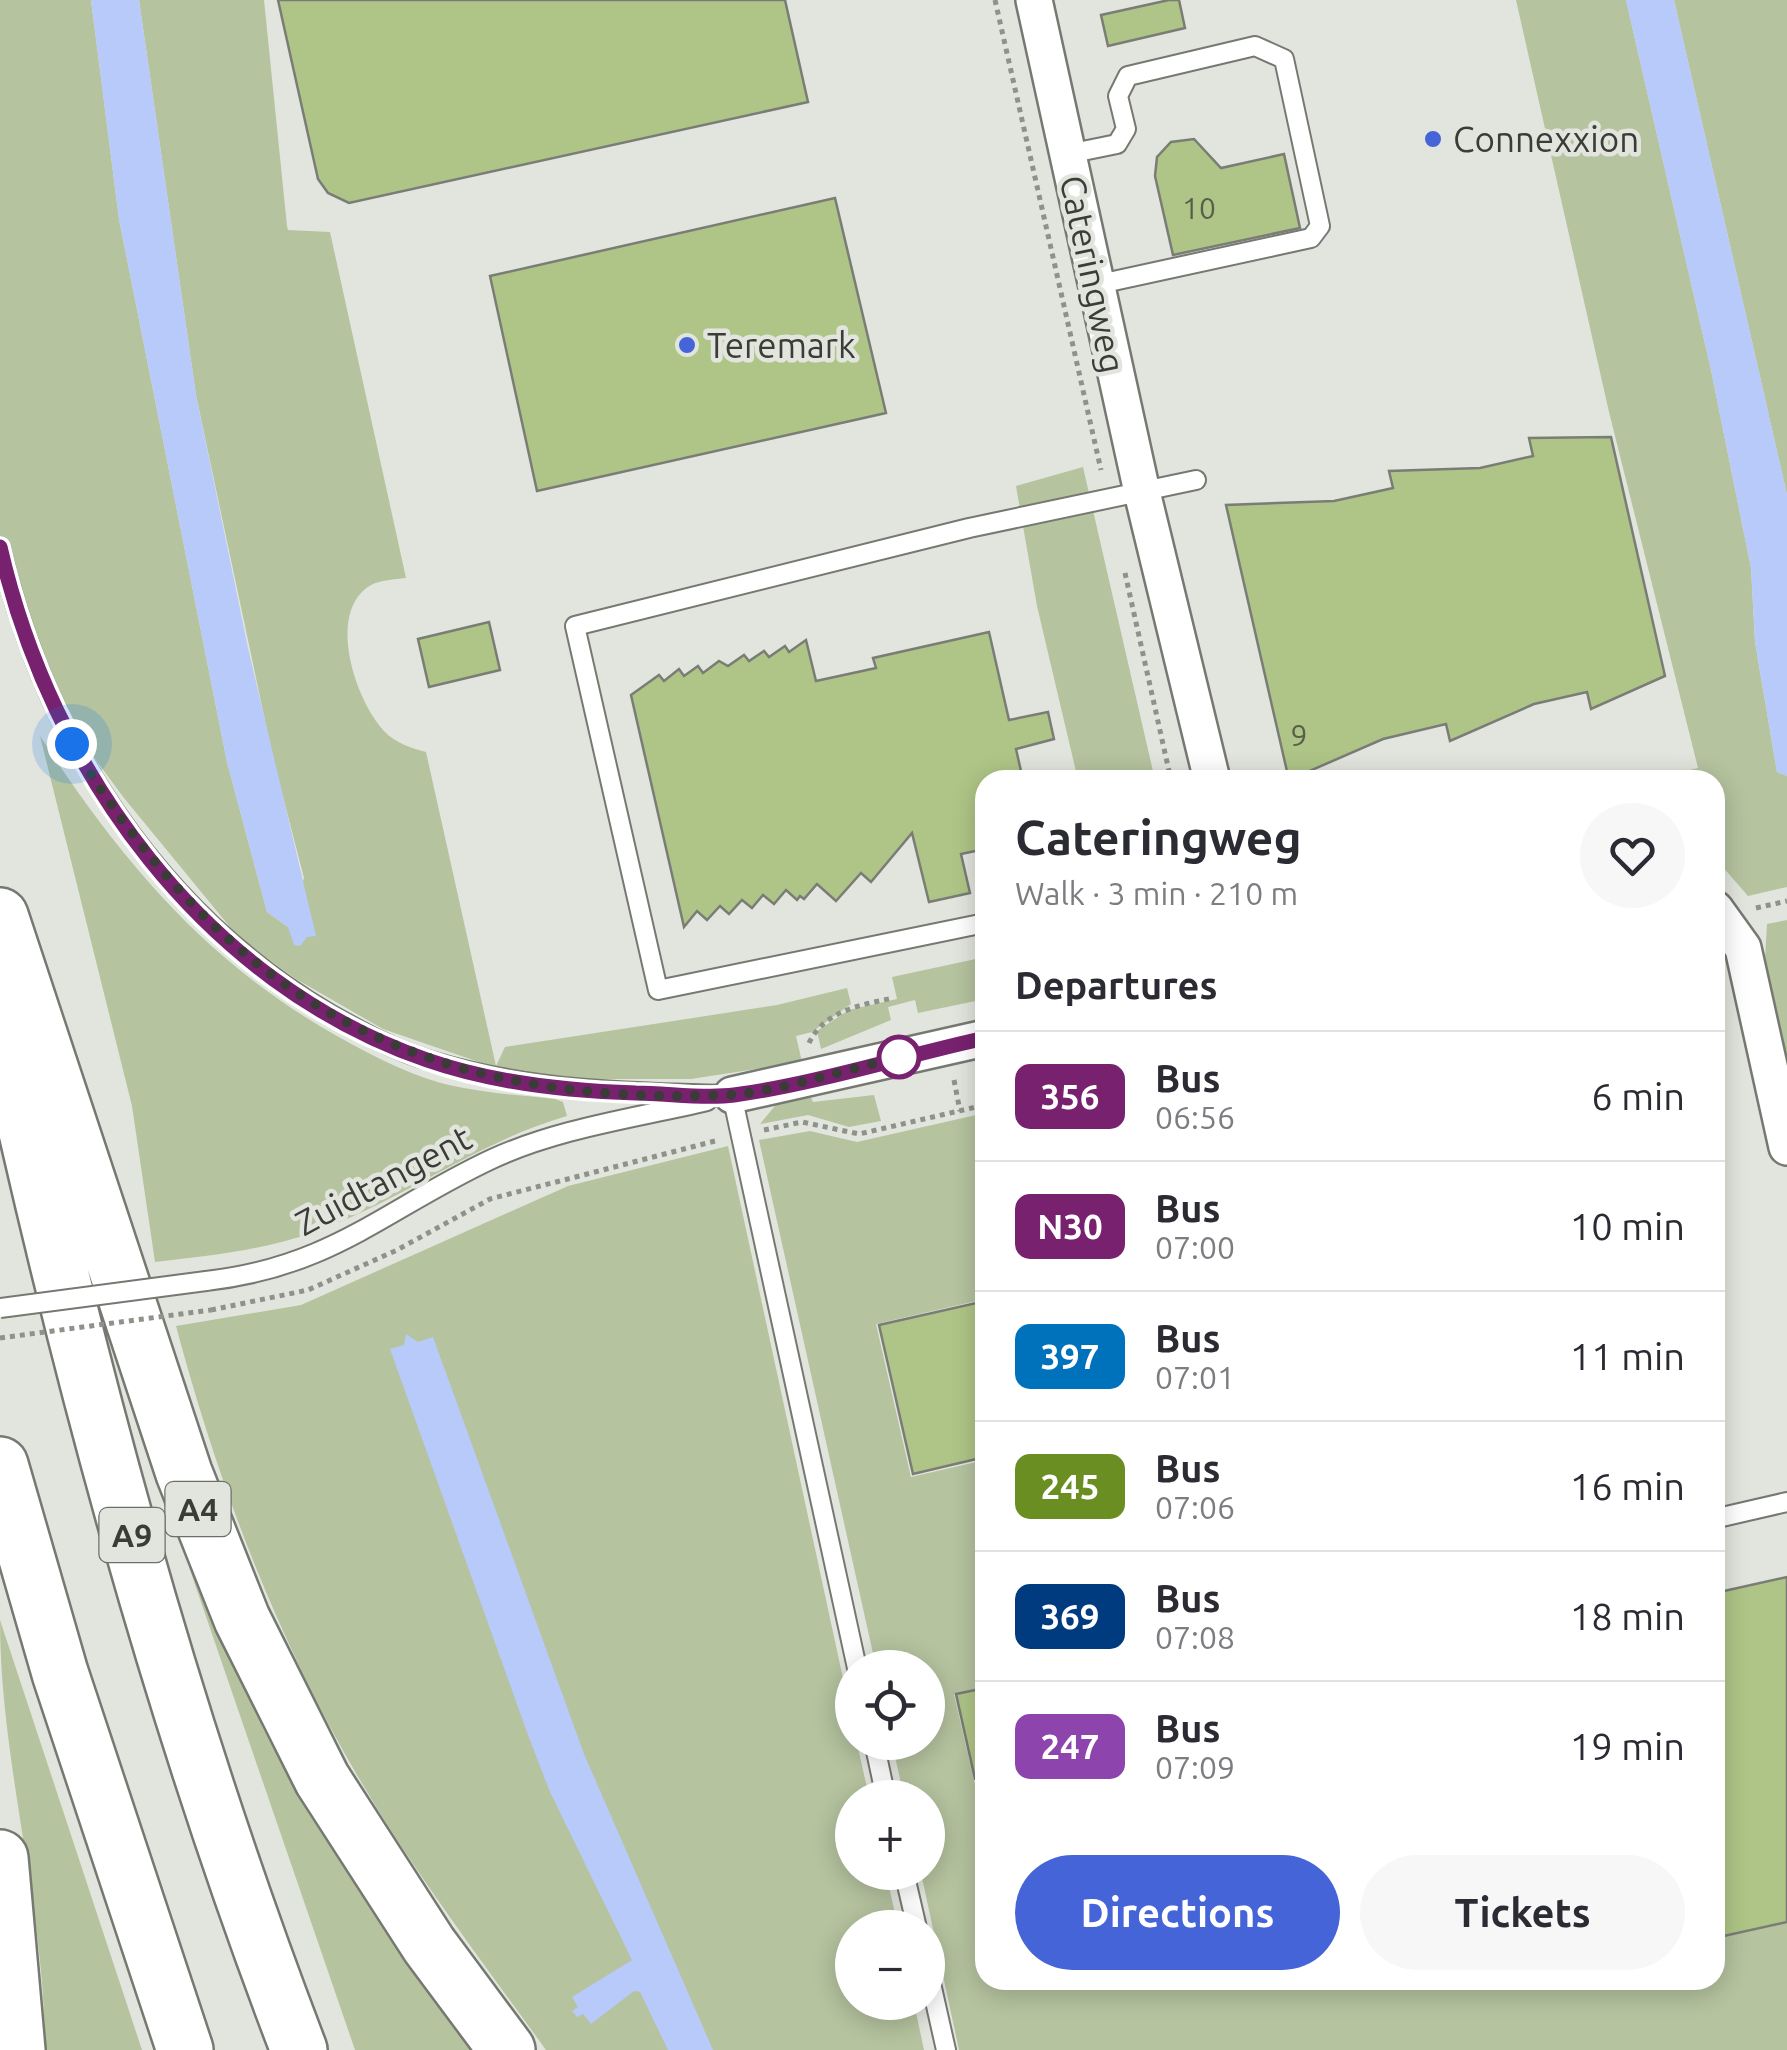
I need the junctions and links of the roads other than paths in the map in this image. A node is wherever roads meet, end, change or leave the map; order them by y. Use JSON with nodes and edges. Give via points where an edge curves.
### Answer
{"nodes":[{"id":1,"x":1034,"y":0,"type":"edge"},
{"id":2,"x":1068,"y":154,"type":"junction"},
{"id":3,"x":1095,"y":285,"type":"junction"},
{"id":4,"x":1196,"y":480,"type":"dead end"},
{"id":5,"x":1125,"y":496,"type":"junction"},
{"id":6,"x":0,"y":547,"type":"edge"},
{"id":7,"x":1209,"y":770,"type":"edge"},
{"id":8,"x":0,"y":916,"type":"edge"},
{"id":9,"x":1725,"y":923,"type":"edge"},
{"id":10,"x":975,"y":925,"type":"edge"},
{"id":11,"x":0,"y":1010,"type":"edge"},
{"id":12,"x":975,"y":1040,"type":"edge"},
{"id":13,"x":732,"y":1095,"type":"junction"},
{"id":14,"x":1787,"y":1146,"type":"edge"},
{"id":15,"x":0,"y":1308,"type":"edge"},
{"id":16,"x":0,"y":1466,"type":"edge"},
{"id":17,"x":1787,"y":1502,"type":"edge"},
{"id":18,"x":1725,"y":1516,"type":"edge"},
{"id":19,"x":854,"y":1650,"type":"edge"},
{"id":20,"x":0,"y":1858,"type":"edge"},
{"id":21,"x":939,"y":2020,"type":"edge"},
{"id":22,"x":17,"y":2050,"type":"edge"},
{"id":23,"x":184,"y":2050,"type":"edge"},
{"id":24,"x":298,"y":2050,"type":"edge"},
{"id":25,"x":507,"y":2050,"type":"edge"},
{"id":26,"x":946,"y":2050,"type":"edge"}],
"edges":[{"from":1,"to":2,"type":"street","name":"Cateringweg"},
{"from":2,"to":3,"type":"street","name":"Cateringweg"},
{"from":2,"to":3,"type":"lane","via":[[1117,144],[1126,129],[1118,96],[1128,76],[1255,46],[1284,59],[1320,226],[1311,238]]},
{"from":3,"to":5,"type":"street","name":"Cateringweg"},
{"from":4,"to":5,"type":"lane"},
{"from":5,"to":7,"type":"street","name":"Cateringweg"},
{"from":5,"to":10,"type":"lane","via":[[575,626],[658,990]]},
{"from":6,"to":13,"type":"lane","via":[[46,690],[110,807],[160,874],[254,964],[356,1030],[427,1060],[589,1092]]},
{"from":8,"to":25,"type":"highway","number":"A4","via":[[184,1473],[242,1619],[322,1779],[429,1945]]},
{"from":9,"to":14,"type":"street","via":[[1742,948]]},
{"from":11,"to":24,"type":"highway","number":"A9","via":[[85,1376],[211,1800]]},
{"from":12,"to":13,"type":"street"},
{"from":13,"to":15,"type":"lane","name":"Zuidtangent","bridge":true,"via":[[529,1144],[315,1256],[243,1276]]},
{"from":13,"to":19,"type":"lane"},
{"from":16,"to":23,"type":"highway","via":[[60,1674]]},
{"from":17,"to":18,"type":"lane"},
{"from":20,"to":22,"type":"highway"},
{"from":21,"to":26,"type":"lane"}]}
